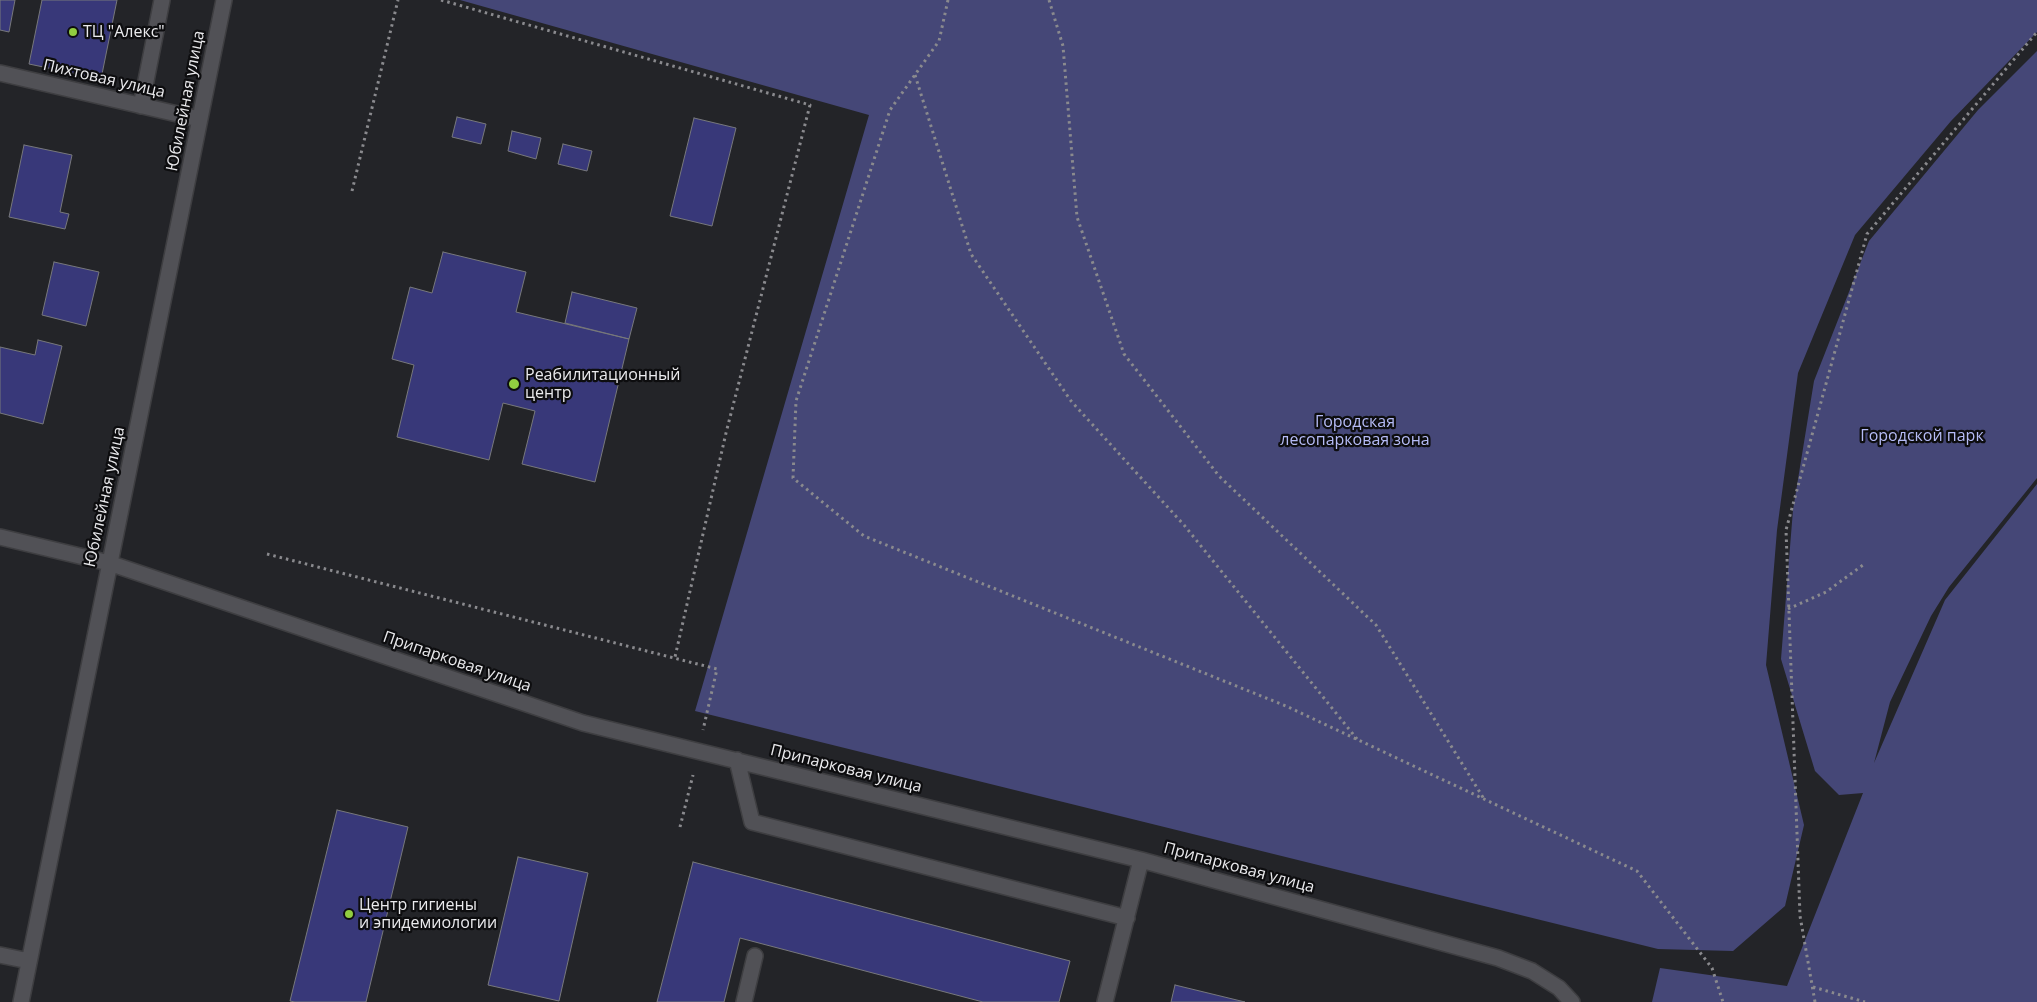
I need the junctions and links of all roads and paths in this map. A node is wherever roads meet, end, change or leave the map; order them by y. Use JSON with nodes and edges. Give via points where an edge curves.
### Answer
{"nodes":[{"id":1,"x":162,"y":0,"type":"edge"},
{"id":2,"x":224,"y":0,"type":"edge"},
{"id":3,"x":398,"y":0,"type":"edge"},
{"id":4,"x":441,"y":0,"type":"edge"},
{"id":5,"x":948,"y":0,"type":"edge"},
{"id":6,"x":1049,"y":0,"type":"edge"},
{"id":7,"x":2037,"y":32,"type":"edge"},
{"id":8,"x":0,"y":73,"type":"edge"},
{"id":9,"x":914,"y":76,"type":"junction"},
{"id":10,"x":141,"y":106,"type":"junction"},
{"id":11,"x":200,"y":119,"type":"junction"},
{"id":12,"x":352,"y":191,"type":"dead end"},
{"id":13,"x":0,"y":537,"type":"edge"},
{"id":14,"x":267,"y":554,"type":"dead end"},
{"id":15,"x":109,"y":563,"type":"junction"},
{"id":16,"x":1863,"y":565,"type":"dead end"},
{"id":17,"x":1788,"y":609,"type":"junction"},
{"id":18,"x":675,"y":657,"type":"junction"},
{"id":19,"x":1357,"y":739,"type":"junction"},
{"id":20,"x":698,"y":751,"type":"junction"},
{"id":21,"x":737,"y":760,"type":"junction"},
{"id":22,"x":1484,"y":799,"type":"junction"},
{"id":23,"x":680,"y":827,"type":"dead end"},
{"id":24,"x":1141,"y":860,"type":"junction"},
{"id":25,"x":1127,"y":918,"type":"junction"},
{"id":26,"x":0,"y":955,"type":"edge"},
{"id":27,"x":755,"y":956,"type":"dead end"},
{"id":28,"x":29,"y":961,"type":"junction"},
{"id":29,"x":1812,"y":987,"type":"junction"},
{"id":30,"x":21,"y":1002,"type":"edge"},
{"id":31,"x":744,"y":1002,"type":"edge"},
{"id":32,"x":1105,"y":1002,"type":"edge"},
{"id":33,"x":1572,"y":1002,"type":"edge"},
{"id":34,"x":1723,"y":1002,"type":"edge"},
{"id":35,"x":1815,"y":1002,"type":"edge"},
{"id":36,"x":1865,"y":1002,"type":"edge"}],
"edges":[{"from":1,"to":10,"type":"street"},
{"from":2,"to":11,"type":"street","name":"Юбилейная улица"},
{"from":3,"to":12,"type":"path"},
{"from":4,"to":18,"type":"path","via":[[810,105],[726,433]]},
{"from":5,"to":9,"type":"path","via":[[940,41]]},
{"from":6,"to":22,"type":"path","via":[[1063,46],[1076,218],[1124,354],[1219,476],[1376,624]]},
{"from":7,"to":17,"type":"path","via":[[1866,234],[1786,530]]},
{"from":8,"to":10,"type":"street","name":"Пихтовая улица"},
{"from":9,"to":19,"type":"path","via":[[971,254],[1071,401],[1184,525]]},
{"from":9,"to":19,"type":"path","via":[[890,110],[796,401],[793,478],[864,536],[1286,706]]},
{"from":10,"to":11,"type":"street","name":"Пихтовая улица"},
{"from":11,"to":15,"type":"street","name":"Юбилейная улица"},
{"from":13,"to":15,"type":"street","name":"Припарковая улица"},
{"from":14,"to":18,"type":"path"},
{"from":15,"to":20,"type":"street","name":"Припарковая улица","via":[[583,723]]},
{"from":15,"to":28,"type":"street","name":"Юбилейная улица"},
{"from":16,"to":17,"type":"path","via":[[1826,592]]},
{"from":17,"to":29,"type":"path","via":[[1800,916]]},
{"from":18,"to":20,"type":"path","via":[[717,669]]},
{"from":19,"to":22,"type":"path"},
{"from":20,"to":21,"type":"street","name":"Припарковая улица"},
{"from":20,"to":23,"type":"path"},
{"from":21,"to":24,"type":"street","name":"Припарковая улица"},
{"from":21,"to":25,"type":"street","via":[[752,822]]},
{"from":22,"to":34,"type":"path","via":[[1637,871],[1712,968]]},
{"from":24,"to":25,"type":"street"},
{"from":24,"to":33,"type":"street","name":"Припарковая улица","via":[[1498,958],[1532,971],[1559,988]]},
{"from":25,"to":32,"type":"street"},
{"from":26,"to":28,"type":"street"},
{"from":27,"to":31,"type":"street"},
{"from":28,"to":30,"type":"street","name":"Юбилейная улица"},
{"from":29,"to":35,"type":"path"},
{"from":29,"to":36,"type":"path"}]}
